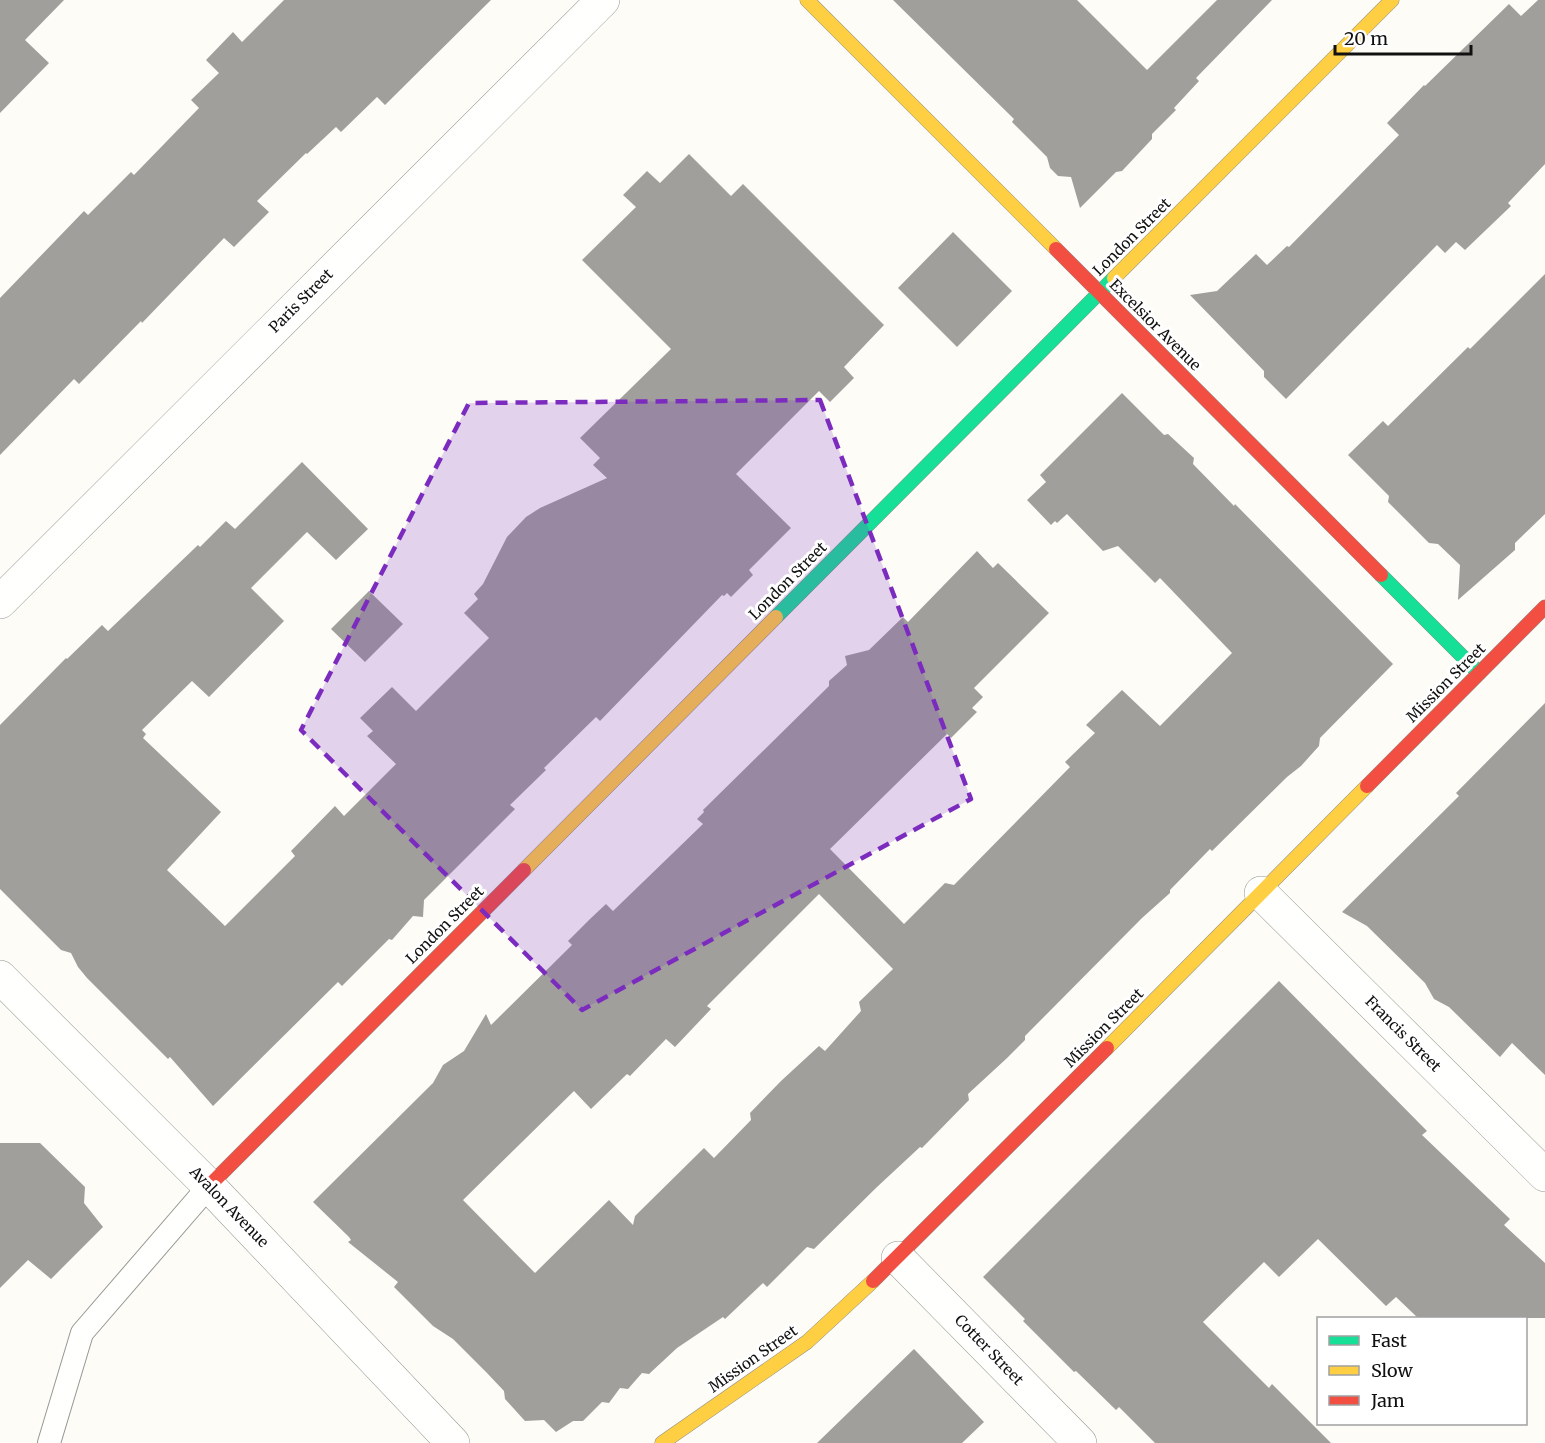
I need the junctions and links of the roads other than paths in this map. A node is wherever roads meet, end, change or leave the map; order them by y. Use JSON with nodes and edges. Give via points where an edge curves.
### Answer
{"nodes":[{"id":1,"x":603,"y":0,"type":"edge"},
{"id":2,"x":807,"y":0,"type":"edge"},
{"id":3,"x":1392,"y":0,"type":"edge"},
{"id":4,"x":1099,"y":293,"type":"junction"},
{"id":5,"x":0,"y":602,"type":"edge"},
{"id":6,"x":1545,"y":607,"type":"edge"},
{"id":7,"x":1479,"y":673,"type":"junction"},
{"id":8,"x":1261,"y":893,"type":"junction"},
{"id":9,"x":0,"y":976,"type":"edge"},
{"id":10,"x":1545,"y":1175,"type":"edge"},
{"id":11,"x":209,"y":1186,"type":"junction"},
{"id":12,"x":898,"y":1258,"type":"junction"},
{"id":13,"x":49,"y":1443,"type":"edge"},
{"id":14,"x":453,"y":1443,"type":"edge"},
{"id":15,"x":662,"y":1443,"type":"edge"},
{"id":16,"x":1080,"y":1443,"type":"edge"}],
"edges":[{"from":1,"to":5,"type":"street","name":"Paris Street"},
{"from":2,"to":4,"type":"street","name":"Excelsior Avenue"},
{"from":3,"to":4,"type":"street","name":"London Street"},
{"from":4,"to":7,"type":"street","name":"Excelsior Avenue"},
{"from":4,"to":11,"type":"street","name":"London Street"},
{"from":6,"to":7,"type":"street","name":"Mission Street"},
{"from":7,"to":8,"type":"street","name":"Mission Street"},
{"from":8,"to":10,"type":"street","name":"Francis Street"},
{"from":8,"to":12,"type":"street","name":"Mission Street"},
{"from":9,"to":11,"type":"street","name":"Avalon Avenue"},
{"from":11,"to":13,"type":"lane","via":[[82,1333]]},
{"from":11,"to":14,"type":"street","name":"Avalon Avenue"},
{"from":12,"to":15,"type":"street","name":"Mission Street","via":[[807,1342]]},
{"from":12,"to":16,"type":"street","name":"Cotter Street"}]}
